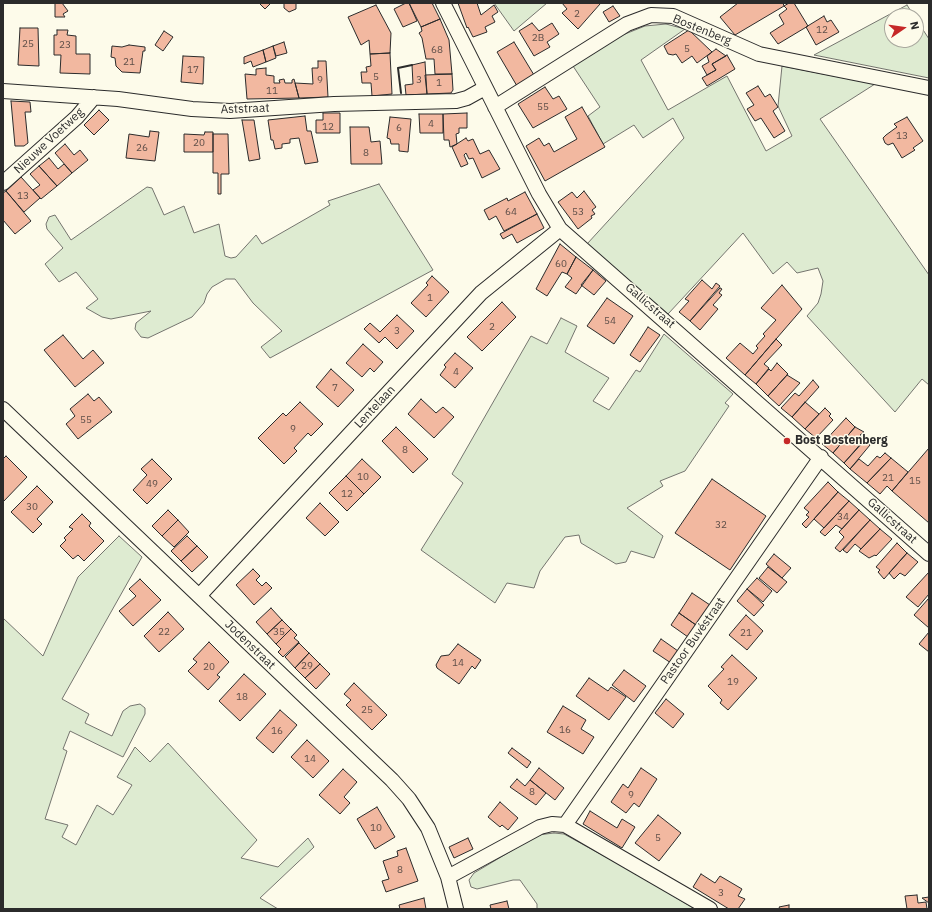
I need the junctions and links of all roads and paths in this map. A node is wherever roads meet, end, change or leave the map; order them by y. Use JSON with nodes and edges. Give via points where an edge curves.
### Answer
{"nodes":[{"id":1,"x":443,"y":3,"type":"edge"},
{"id":2,"x":485,"y":88,"type":"junction"},
{"id":3,"x":929,"y":88,"type":"edge"},
{"id":4,"x":3,"y":91,"type":"edge"},
{"id":5,"x":94,"y":97,"type":"junction"},
{"id":6,"x":495,"y":107,"type":"junction"},
{"id":7,"x":3,"y":183,"type":"edge"},
{"id":8,"x":560,"y":229,"type":"junction"},
{"id":9,"x":3,"y":409,"type":"edge"},
{"id":10,"x":821,"y":457,"type":"junction"},
{"id":11,"x":929,"y":554,"type":"edge"},
{"id":12,"x":200,"y":596,"type":"junction"},
{"id":13,"x":565,"y":825,"type":"junction"},
{"id":14,"x":448,"y":877,"type":"junction"},
{"id":15,"x":456,"y":909,"type":"edge"},
{"id":16,"x":710,"y":909,"type":"edge"}],
"edges":[{"from":1,"to":2,"type":"street","name":"Gallicstraat"},
{"from":2,"to":5,"type":"street","name":"Aststraat","via":[[456,101],[334,104],[230,111]]},
{"from":2,"to":6,"type":"street","name":"Gallicstraat"},
{"from":3,"to":6,"type":"street","name":"Bostenberg","via":[[759,54],[673,16],[651,15],[627,24]]},
{"from":4,"to":5,"type":"street","name":"Aststraat"},
{"from":5,"to":7,"type":"street","name":"Nieuwe Voetweg","via":[[77,117]]},
{"from":6,"to":8,"type":"street","name":"Gallicstraat","via":[[539,194]]},
{"from":8,"to":10,"type":"street","name":"Gallicstraat"},
{"from":8,"to":12,"type":"street","name":"Lentelaan","via":[[481,293]]},
{"from":9,"to":12,"type":"street","name":"Jodenstraat"},
{"from":10,"to":11,"type":"street","name":"Gallicstraat"},
{"from":10,"to":13,"type":"street","name":"Pastoor Buvéstraat"},
{"from":12,"to":14,"type":"street","name":"Jodenstraat","via":[[409,799],[428,828]]},
{"from":13,"to":14,"type":"street","via":[[552,824],[540,827]]},
{"from":13,"to":16,"type":"street"},
{"from":14,"to":15,"type":"street","name":"Jodenstraat"}]}
